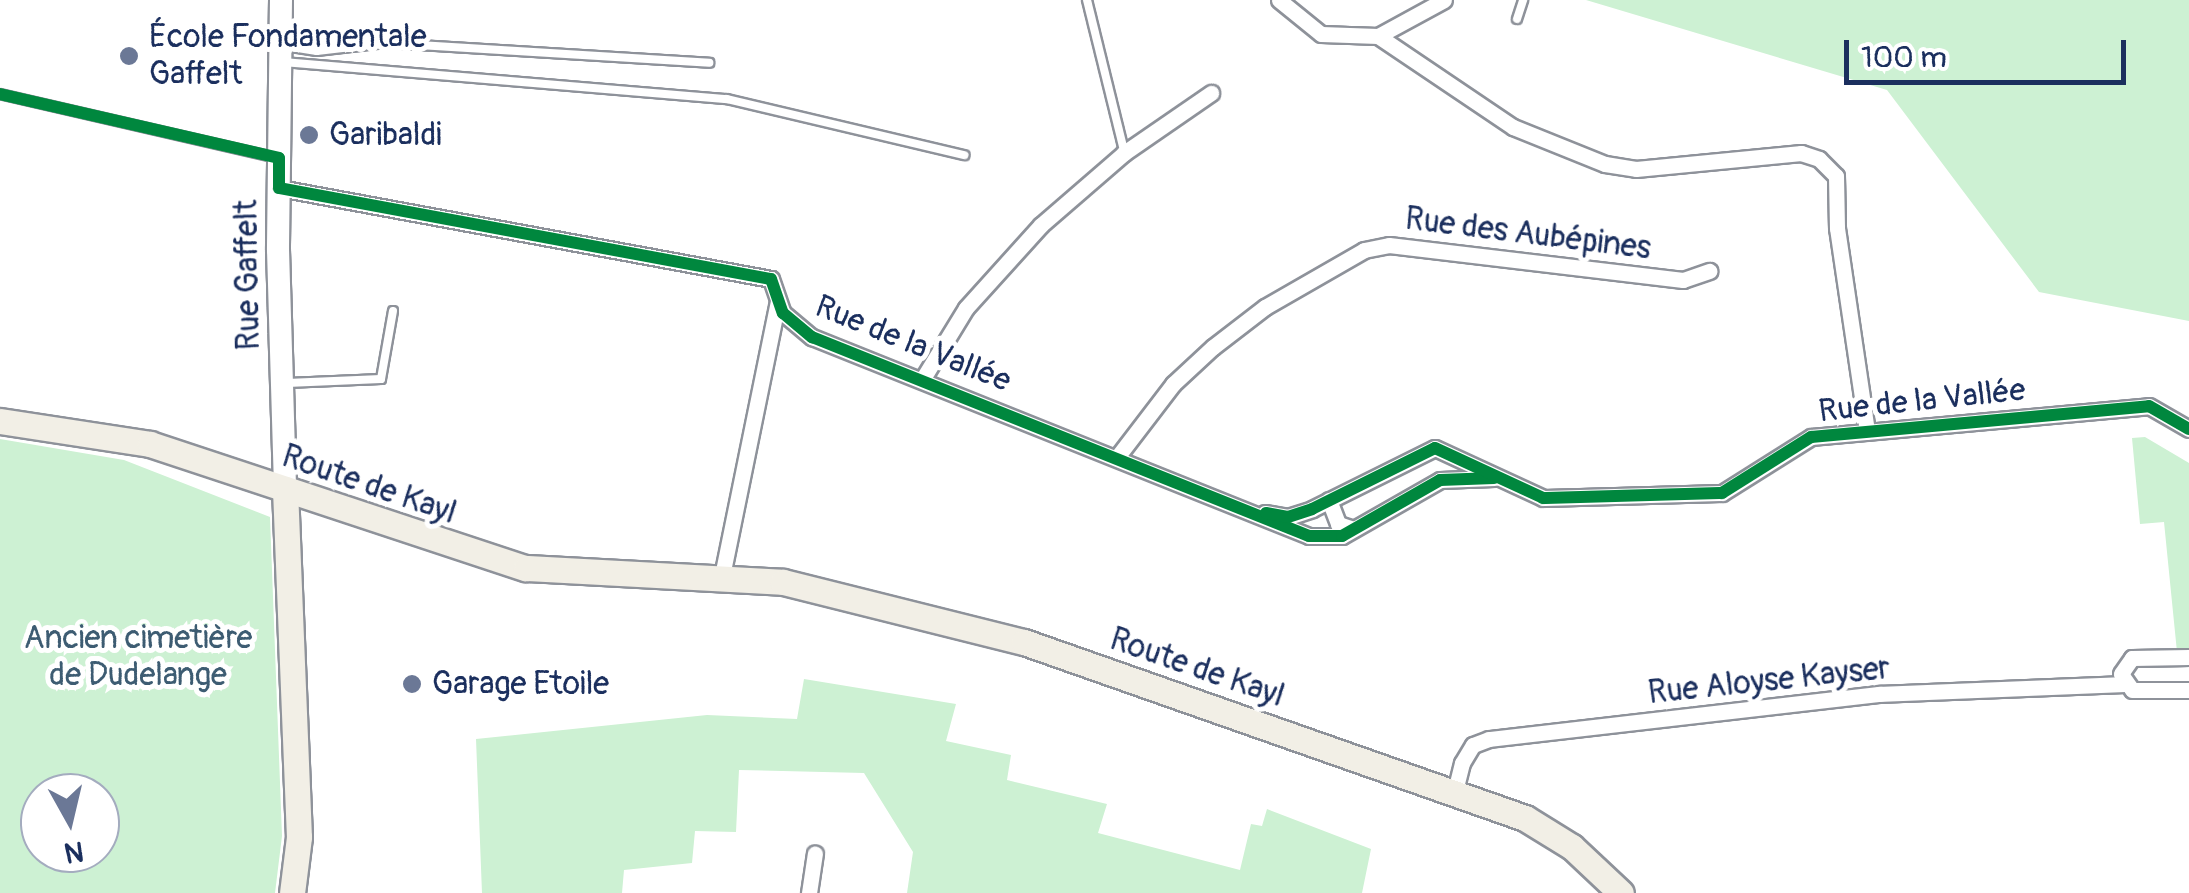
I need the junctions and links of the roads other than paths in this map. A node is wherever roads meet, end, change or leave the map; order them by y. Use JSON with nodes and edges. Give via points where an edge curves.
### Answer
{"nodes":[{"id":1,"x":281,"y":0,"type":"edge"},
{"id":2,"x":1087,"y":0,"type":"edge"},
{"id":3,"x":1279,"y":0,"type":"edge"},
{"id":4,"x":1444,"y":0,"type":"edge"},
{"id":5,"x":1524,"y":0,"type":"edge"},
{"id":6,"x":1517,"y":19,"type":"dead end"},
{"id":7,"x":1378,"y":36,"type":"junction"},
{"id":8,"x":280,"y":54,"type":"junction"},
{"id":9,"x":709,"y":64,"type":"dead end"},
{"id":10,"x":1211,"y":93,"type":"dead end"},
{"id":11,"x":0,"y":94,"type":"edge"},
{"id":12,"x":1124,"y":152,"type":"junction"},
{"id":13,"x":964,"y":156,"type":"dead end"},
{"id":14,"x":279,"y":158,"type":"junction"},
{"id":15,"x":279,"y":188,"type":"junction"},
{"id":16,"x":1710,"y":270,"type":"dead end"},
{"id":17,"x":778,"y":298,"type":"junction"},
{"id":18,"x":393,"y":310,"type":"dead end"},
{"id":19,"x":922,"y":380,"type":"junction"},
{"id":20,"x":282,"y":384,"type":"junction"},
{"id":21,"x":0,"y":421,"type":"edge"},
{"id":22,"x":2189,"y":429,"type":"edge"},
{"id":23,"x":1867,"y":432,"type":"junction"},
{"id":24,"x":1435,"y":448,"type":"junction"},
{"id":25,"x":1118,"y":456,"type":"junction"},
{"id":26,"x":1494,"y":478,"type":"junction"},
{"id":27,"x":1440,"y":480,"type":"junction"},
{"id":28,"x":285,"y":489,"type":"junction"},
{"id":29,"x":1329,"y":500,"type":"junction"},
{"id":30,"x":1246,"y":510,"type":"junction"},
{"id":31,"x":1353,"y":529,"type":"junction"},
{"id":32,"x":722,"y":576,"type":"junction"},
{"id":33,"x":2189,"y":657,"type":"edge"},
{"id":34,"x":2124,"y":684,"type":"junction"},
{"id":35,"x":2189,"y":690,"type":"edge"},
{"id":36,"x":1455,"y":792,"type":"junction"},
{"id":37,"x":815,"y":853,"type":"dead end"},
{"id":38,"x":292,"y":893,"type":"edge"},
{"id":39,"x":809,"y":893,"type":"edge"},
{"id":40,"x":1620,"y":893,"type":"edge"}],
"edges":[{"from":1,"to":8,"type":"main road","name":"Rue Gaffelt"},
{"from":2,"to":12,"type":"lane"},
{"from":3,"to":7,"type":"street","via":[[1321,34]]},
{"from":4,"to":7,"type":"street"},
{"from":5,"to":6,"type":"lane"},
{"from":7,"to":23,"type":"street","via":[[1513,126],[1604,164],[1636,169],[1801,152],[1819,159],[1836,176],[1837,228]]},
{"from":8,"to":9,"type":"lane","via":[[386,43]]},
{"from":8,"to":13,"type":"lane","via":[[727,99]]},
{"from":8,"to":14,"type":"main road","name":"Rue Gaffelt"},
{"from":10,"to":12,"type":"street"},
{"from":11,"to":14,"type":"lane"},
{"from":12,"to":19,"type":"street","via":[[1010,257],[938,346]]},
{"from":14,"to":15,"type":"main road","name":"Rue Gaffelt"},
{"from":15,"to":17,"type":"street","name":"Rue de la Vallée","via":[[744,271],[772,279]]},
{"from":15,"to":20,"type":"main road","name":"Rue Gaffelt"},
{"from":16,"to":25,"type":"street","name":"Rue des Aubépines","via":[[1683,280],[1390,244],[1364,250],[1265,307],[1213,346]]},
{"from":17,"to":19,"type":"street","name":"Rue de la Vallée","via":[[792,324],[812,337]]},
{"from":17,"to":32,"type":"street"},
{"from":18,"to":20,"type":"lane","via":[[381,379]]},
{"from":19,"to":25,"type":"street","name":"Rue de la Vallée"},
{"from":20,"to":28,"type":"main road","name":"Rue Gaffelt"},
{"from":21,"to":28,"type":"main road","name":"Route de Kayl","via":[[100,432]]},
{"from":22,"to":23,"type":"street","name":"Rue de la Vallée","via":[[2149,406]]},
{"from":23,"to":26,"type":"street","name":"Rue de la Vallée","via":[[1811,437],[1722,493],[1542,498]]},
{"from":24,"to":26,"type":"street","name":"Rue de la Vallée"},
{"from":24,"to":27,"type":"street"},
{"from":24,"to":29,"type":"street","name":"Rue de la Vallée"},
{"from":25,"to":30,"type":"street","name":"Rue de la Vallée"},
{"from":26,"to":27,"type":"street","name":"Rue de la Vallée"},
{"from":27,"to":31,"type":"street","name":"Rue de la Vallée"},
{"from":28,"to":32,"type":"main road","name":"Route de Kayl","via":[[526,568]]},
{"from":28,"to":38,"type":"main road","via":[[299,837]]},
{"from":29,"to":30,"type":"street","name":"Rue de la Vallée","via":[[1288,516]]},
{"from":29,"to":31,"type":"street","via":[[1338,524]]},
{"from":30,"to":31,"type":"street","name":"Rue de la Vallée","via":[[1309,536]]},
{"from":32,"to":36,"type":"main road","name":"Route de Kayl","via":[[841,592],[1024,642]]},
{"from":33,"to":34,"type":"street","via":[[2132,658],[2124,665]]},
{"from":34,"to":35,"type":"street","name":"Rue Aloyse Kayser","via":[[2132,690]]},
{"from":34,"to":36,"type":"street","name":"Rue Aloyse Kayser","via":[[1879,694],[1489,739],[1462,762]]},
{"from":36,"to":40,"type":"main road","name":"Route de Kayl","via":[[1556,837]]},
{"from":37,"to":39,"type":"street"}]}
